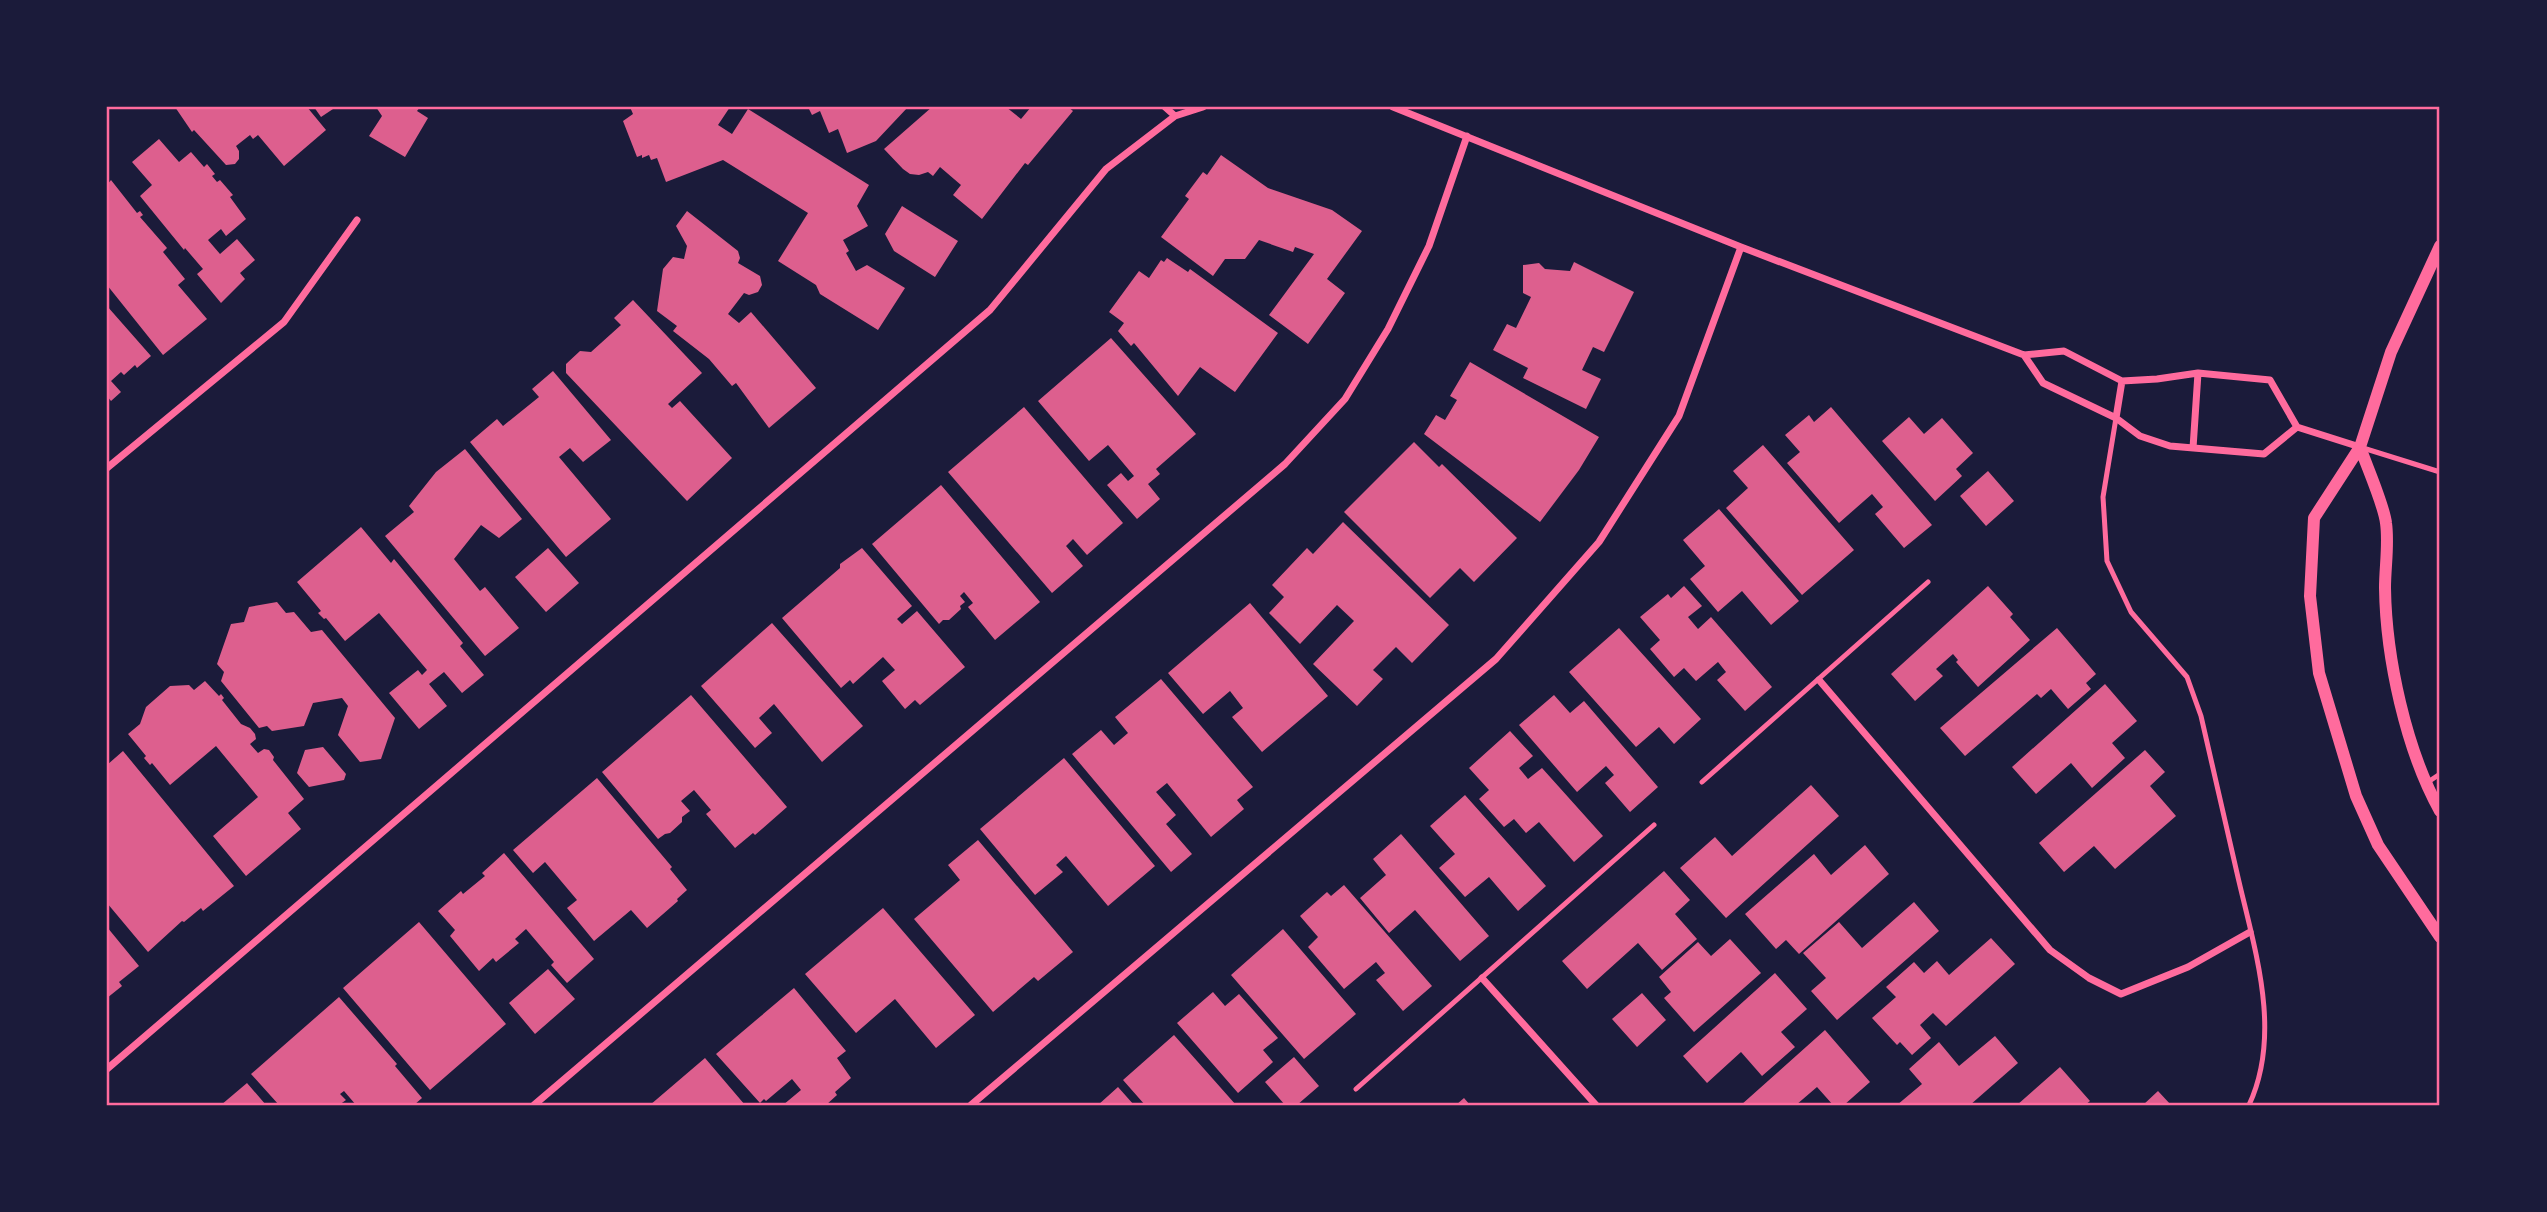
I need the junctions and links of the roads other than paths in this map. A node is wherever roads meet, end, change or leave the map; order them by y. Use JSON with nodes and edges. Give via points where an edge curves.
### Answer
{"nodes":[{"id":1,"x":1165,"y":107,"type":"edge"},
{"id":2,"x":1203,"y":107,"type":"edge"},
{"id":3,"x":1393,"y":107,"type":"edge"},
{"id":4,"x":1175,"y":116,"type":"junction"},
{"id":5,"x":1467,"y":136,"type":"junction"},
{"id":6,"x":357,"y":220,"type":"dead end"},
{"id":7,"x":2440,"y":246,"type":"edge"},
{"id":8,"x":1741,"y":247,"type":"junction"},
{"id":9,"x":2024,"y":355,"type":"junction"},
{"id":10,"x":2198,"y":373,"type":"junction"},
{"id":11,"x":2122,"y":381,"type":"junction"},
{"id":12,"x":2116,"y":418,"type":"junction"},
{"id":13,"x":2297,"y":427,"type":"junction"},
{"id":14,"x":2360,"y":447,"type":"junction"},
{"id":15,"x":2193,"y":448,"type":"junction"},
{"id":16,"x":107,"y":467,"type":"edge"},
{"id":17,"x":2440,"y":472,"type":"edge"},
{"id":18,"x":1928,"y":582,"type":"dead end"},
{"id":19,"x":1819,"y":680,"type":"junction"},
{"id":20,"x":2440,"y":774,"type":"edge"},
{"id":21,"x":1702,"y":782,"type":"dead end"},
{"id":22,"x":2425,"y":783,"type":"junction"},
{"id":23,"x":2440,"y":811,"type":"edge"},
{"id":24,"x":1654,"y":825,"type":"dead end"},
{"id":25,"x":2250,"y":932,"type":"junction"},
{"id":26,"x":2440,"y":937,"type":"edge"},
{"id":27,"x":1482,"y":978,"type":"junction"},
{"id":28,"x":107,"y":1069,"type":"edge"},
{"id":29,"x":1356,"y":1089,"type":"dead end"},
{"id":30,"x":534,"y":1105,"type":"edge"},
{"id":31,"x":971,"y":1105,"type":"edge"},
{"id":32,"x":1596,"y":1105,"type":"edge"},
{"id":33,"x":2249,"y":1105,"type":"edge"}],
"edges":[{"from":1,"to":4,"type":"street"},
{"from":2,"to":4,"type":"street"},
{"from":3,"to":5,"type":"street"},
{"from":4,"to":28,"type":"street","via":[[1106,169],[990,310]]},
{"from":5,"to":8,"type":"street"},
{"from":5,"to":30,"type":"street","via":[[1429,246],[1388,329],[1345,399],[1285,464]]},
{"from":6,"to":16,"type":"street","via":[[284,322]]},
{"from":7,"to":14,"type":"street","via":[[2391,352]]},
{"from":8,"to":9,"type":"street"},
{"from":8,"to":31,"type":"street","via":[[1679,416],[1599,542],[1496,659]]},
{"from":9,"to":11,"type":"street","via":[[2064,351]]},
{"from":9,"to":12,"type":"street","via":[[2043,383]]},
{"from":10,"to":11,"type":"street"},
{"from":10,"to":13,"type":"street","via":[[2270,380]]},
{"from":10,"to":15,"type":"street"},
{"from":11,"to":12,"type":"street"},
{"from":12,"to":15,"type":"street","via":[[2140,436]]},
{"from":12,"to":25,"type":"lane","via":[[2103,497],[2107,561],[2131,612],[2187,677],[2201,716]]},
{"from":13,"to":14,"type":"street"},
{"from":13,"to":15,"type":"street","via":[[2264,454]]},
{"from":14,"to":17,"type":"lane"},
{"from":14,"to":22,"type":"street","via":[[2386,522],[2385,590],[2393,662],[2407,729]]},
{"from":14,"to":26,"type":"street","via":[[2314,518],[2310,596],[2319,673],[2361,808],[2378,845]]},
{"from":18,"to":19,"type":"lane"},
{"from":19,"to":21,"type":"lane"},
{"from":19,"to":25,"type":"street","via":[[2050,950],[2090,978],[2121,994],[2188,967]]},
{"from":20,"to":22,"type":"lane"},
{"from":22,"to":23,"type":"street"},
{"from":24,"to":27,"type":"lane"},
{"from":25,"to":33,"type":"lane","via":[[2262,986],[2265,1040]]},
{"from":27,"to":29,"type":"lane"},
{"from":27,"to":32,"type":"street"}]}
